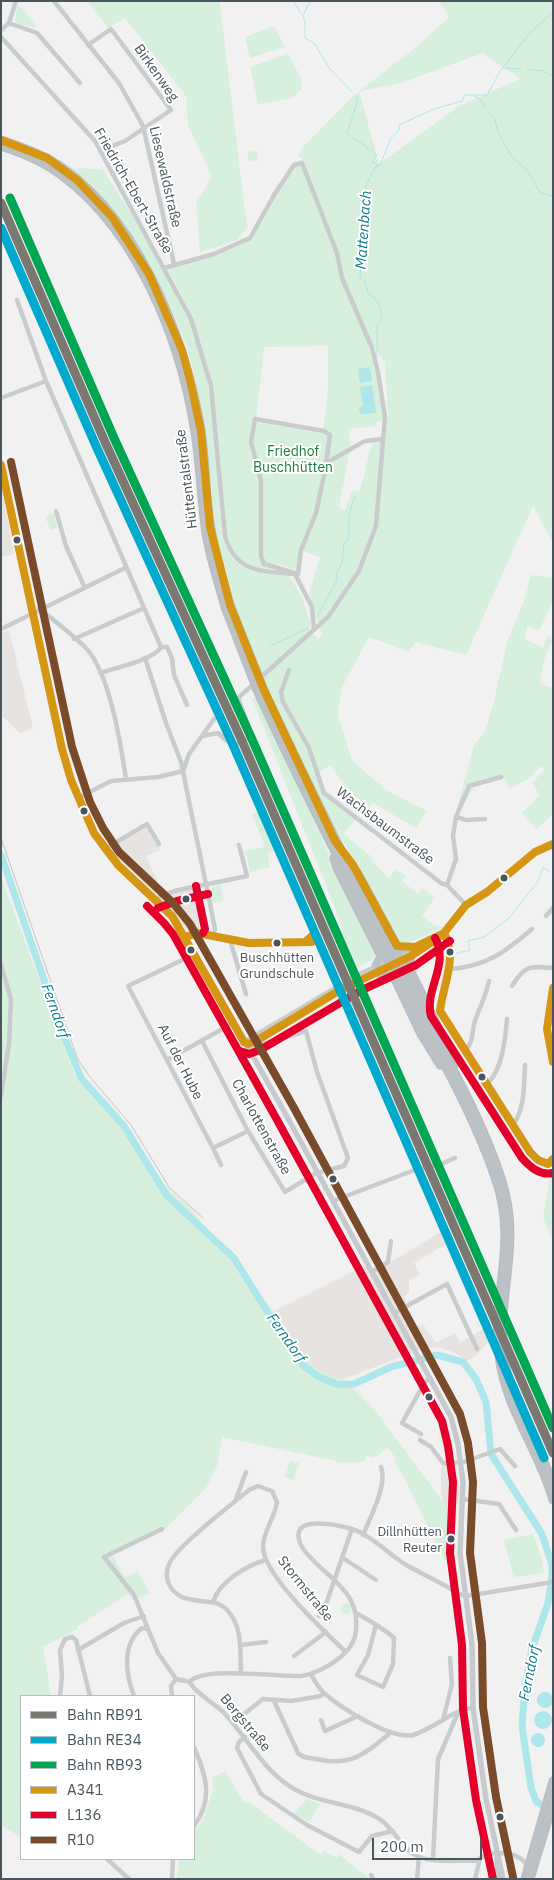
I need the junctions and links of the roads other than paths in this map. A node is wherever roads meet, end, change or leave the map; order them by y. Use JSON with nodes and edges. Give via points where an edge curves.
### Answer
{"nodes":[{"id":1,"x":16,"y":1,"type":"edge"},
{"id":2,"x":54,"y":1,"type":"edge"},
{"id":3,"x":9,"y":23,"type":"junction"},
{"id":4,"x":1,"y":30,"type":"edge"},
{"id":5,"x":1,"y":37,"type":"edge"},
{"id":6,"x":88,"y":45,"type":"junction"},
{"id":7,"x":80,"y":83,"type":"dead end"},
{"id":8,"x":144,"y":131,"type":"junction"},
{"id":9,"x":1,"y":140,"type":"edge"},
{"id":10,"x":1,"y":146,"type":"edge"},
{"id":11,"x":100,"y":151,"type":"junction"},
{"id":12,"x":75,"y":182,"type":"junction"},
{"id":13,"x":174,"y":264,"type":"junction"},
{"id":14,"x":164,"y":268,"type":"junction"},
{"id":15,"x":17,"y":300,"type":"dead end"},
{"id":16,"x":46,"y":381,"type":"junction"},
{"id":17,"x":1,"y":398,"type":"edge"},
{"id":18,"x":383,"y":439,"type":"junction"},
{"id":19,"x":326,"y":463,"type":"junction"},
{"id":20,"x":1,"y":464,"type":"edge"},
{"id":21,"x":56,"y":511,"type":"dead end"},
{"id":22,"x":125,"y":568,"type":"junction"},
{"id":23,"x":295,"y":574,"type":"junction"},
{"id":24,"x":84,"y":586,"type":"junction"},
{"id":25,"x":144,"y":608,"type":"junction"},
{"id":26,"x":36,"y":610,"type":"junction"},
{"id":27,"x":1,"y":629,"type":"edge"},
{"id":28,"x":314,"y":630,"type":"junction"},
{"id":29,"x":74,"y":639,"type":"junction"},
{"id":30,"x":161,"y":647,"type":"junction"},
{"id":31,"x":145,"y":658,"type":"junction"},
{"id":32,"x":288,"y":670,"type":"dead end"},
{"id":33,"x":100,"y":673,"type":"junction"},
{"id":34,"x":187,"y":705,"type":"dead end"},
{"id":35,"x":214,"y":718,"type":"dead end"},
{"id":36,"x":202,"y":736,"type":"junction"},
{"id":37,"x":183,"y":771,"type":"junction"},
{"id":38,"x":501,"y":777,"type":"dead end"},
{"id":39,"x":126,"y":779,"type":"junction"},
{"id":40,"x":78,"y":798,"type":"junction"},
{"id":41,"x":456,"y":817,"type":"junction"},
{"id":42,"x":485,"y":819,"type":"dead end"},
{"id":43,"x":332,"y":841,"type":"junction"},
{"id":44,"x":159,"y":844,"type":"dead end"},
{"id":45,"x":553,"y":844,"type":"edge"},
{"id":46,"x":240,"y":845,"type":"dead end"},
{"id":47,"x":104,"y":849,"type":"junction"},
{"id":48,"x":206,"y":884,"type":"junction"},
{"id":49,"x":447,"y":885,"type":"junction"},
{"id":50,"x":154,"y":899,"type":"junction"},
{"id":51,"x":466,"y":906,"type":"junction"},
{"id":52,"x":553,"y":908,"type":"edge"},
{"id":53,"x":546,"y":916,"type":"dead end"},
{"id":54,"x":532,"y":929,"type":"dead end"},
{"id":55,"x":444,"y":933,"type":"junction"},
{"id":56,"x":214,"y":936,"type":"junction"},
{"id":57,"x":186,"y":937,"type":"junction"},
{"id":58,"x":230,"y":940,"type":"junction"},
{"id":59,"x":305,"y":942,"type":"dead end"},
{"id":60,"x":416,"y":948,"type":"joint"},
{"id":61,"x":194,"y":954,"type":"junction"},
{"id":62,"x":394,"y":959,"type":"junction"},
{"id":63,"x":1,"y":965,"type":"edge"},
{"id":64,"x":553,"y":968,"type":"edge"},
{"id":65,"x":375,"y":969,"type":"junction"},
{"id":66,"x":451,"y":969,"type":"junction"},
{"id":67,"x":408,"y":970,"type":"junction"},
{"id":68,"x":394,"y":976,"type":"junction"},
{"id":69,"x":490,"y":981,"type":"dead end"},
{"id":70,"x":512,"y":986,"type":"dead end"},
{"id":71,"x":553,"y":986,"type":"edge"},
{"id":72,"x":340,"y":988,"type":"junction"},
{"id":73,"x":246,"y":994,"type":"dead end"},
{"id":74,"x":507,"y":1019,"type":"dead end"},
{"id":75,"x":233,"y":1023,"type":"junction"},
{"id":76,"x":202,"y":1041,"type":"junction"},
{"id":77,"x":256,"y":1041,"type":"junction"},
{"id":78,"x":244,"y":1042,"type":"junction"},
{"id":79,"x":254,"y":1047,"type":"junction"},
{"id":80,"x":465,"y":1051,"type":"junction"},
{"id":81,"x":253,"y":1059,"type":"junction"},
{"id":82,"x":167,"y":1060,"type":"junction"},
{"id":83,"x":553,"y":1063,"type":"edge"},
{"id":84,"x":525,"y":1065,"type":"dead end"},
{"id":85,"x":488,"y":1083,"type":"junction"},
{"id":86,"x":2,"y":1084,"type":"edge"},
{"id":87,"x":458,"y":1087,"type":"junction"},
{"id":88,"x":1,"y":1096,"type":"edge"},
{"id":89,"x":513,"y":1125,"type":"junction"},
{"id":90,"x":248,"y":1131,"type":"junction"},
{"id":91,"x":213,"y":1148,"type":"junction"},
{"id":92,"x":455,"y":1158,"type":"dead end"},
{"id":93,"x":553,"y":1159,"type":"edge"},
{"id":94,"x":221,"y":1165,"type":"dead end"},
{"id":95,"x":316,"y":1173,"type":"junction"},
{"id":96,"x":333,"y":1201,"type":"junction"},
{"id":97,"x":391,"y":1241,"type":"dead end"},
{"id":98,"x":372,"y":1272,"type":"junction"},
{"id":99,"x":394,"y":1313,"type":"junction"},
{"id":100,"x":477,"y":1349,"type":"dead end"},
{"id":101,"x":430,"y":1378,"type":"junction"},
{"id":102,"x":421,"y":1434,"type":"dead end"},
{"id":103,"x":420,"y":1440,"type":"dead end"},
{"id":104,"x":461,"y":1462,"type":"junction"},
{"id":105,"x":515,"y":1466,"type":"dead end"},
{"id":106,"x":381,"y":1467,"type":"dead end"},
{"id":107,"x":246,"y":1472,"type":"dead end"},
{"id":108,"x":553,"y":1483,"type":"edge"},
{"id":109,"x":462,"y":1499,"type":"junction"},
{"id":110,"x":553,"y":1500,"type":"edge"},
{"id":111,"x":236,"y":1501,"type":"junction"},
{"id":112,"x":162,"y":1529,"type":"dead end"},
{"id":113,"x":352,"y":1529,"type":"junction"},
{"id":114,"x":516,"y":1530,"type":"dead end"},
{"id":115,"x":363,"y":1535,"type":"junction"},
{"id":116,"x":343,"y":1558,"type":"junction"},
{"id":117,"x":266,"y":1560,"type":"junction"},
{"id":118,"x":334,"y":1580,"type":"junction"},
{"id":119,"x":376,"y":1580,"type":"dead end"},
{"id":120,"x":553,"y":1582,"type":"edge"},
{"id":121,"x":466,"y":1596,"type":"junction"},
{"id":122,"x":213,"y":1602,"type":"junction"},
{"id":123,"x":356,"y":1613,"type":"junction"},
{"id":124,"x":144,"y":1616,"type":"junction"},
{"id":125,"x":319,"y":1616,"type":"dead end"},
{"id":126,"x":376,"y":1625,"type":"junction"},
{"id":127,"x":148,"y":1629,"type":"junction"},
{"id":128,"x":326,"y":1632,"type":"junction"},
{"id":129,"x":266,"y":1642,"type":"dead end"},
{"id":130,"x":240,"y":1645,"type":"junction"},
{"id":131,"x":78,"y":1650,"type":"junction"},
{"id":132,"x":346,"y":1652,"type":"junction"},
{"id":133,"x":294,"y":1656,"type":"dead end"},
{"id":134,"x":450,"y":1658,"type":"dead end"},
{"id":135,"x":241,"y":1673,"type":"junction"},
{"id":136,"x":310,"y":1674,"type":"junction"},
{"id":137,"x":176,"y":1679,"type":"junction"},
{"id":138,"x":190,"y":1682,"type":"junction"},
{"id":139,"x":324,"y":1693,"type":"junction"},
{"id":140,"x":60,"y":1695,"type":"edge"},
{"id":141,"x":90,"y":1695,"type":"edge"},
{"id":142,"x":134,"y":1695,"type":"edge"},
{"id":143,"x":172,"y":1695,"type":"edge"},
{"id":144,"x":274,"y":1701,"type":"junction"},
{"id":145,"x":473,"y":1708,"type":"junction"},
{"id":146,"x":458,"y":1712,"type":"junction"},
{"id":147,"x":358,"y":1716,"type":"junction"},
{"id":148,"x":321,"y":1720,"type":"dead end"},
{"id":149,"x":443,"y":1720,"type":"junction"},
{"id":150,"x":233,"y":1722,"type":"junction"},
{"id":151,"x":390,"y":1733,"type":"junction"},
{"id":152,"x":245,"y":1737,"type":"junction"},
{"id":153,"x":195,"y":1750,"type":"edge"},
{"id":154,"x":552,"y":1782,"type":"edge"},
{"id":155,"x":553,"y":1803,"type":"edge"},
{"id":156,"x":195,"y":1824,"type":"edge"},
{"id":157,"x":393,"y":1831,"type":"junction"},
{"id":158,"x":498,"y":1852,"type":"junction"},
{"id":159,"x":420,"y":1857,"type":"junction"},
{"id":160,"x":433,"y":1859,"type":"junction"},
{"id":161,"x":108,"y":1860,"type":"edge"},
{"id":162,"x":173,"y":1860,"type":"edge"},
{"id":163,"x":479,"y":1861,"type":"junction"},
{"id":164,"x":129,"y":1879,"type":"edge"},
{"id":165,"x":172,"y":1879,"type":"edge"},
{"id":166,"x":417,"y":1879,"type":"edge"},
{"id":167,"x":475,"y":1879,"type":"edge"},
{"id":168,"x":498,"y":1879,"type":"edge"},
{"id":169,"x":503,"y":1879,"type":"edge"},
{"id":170,"x":525,"y":1879,"type":"edge"},
{"id":171,"x":531,"y":1879,"type":"edge"}],
"edges":[{"from":1,"to":3,"type":"street"},
{"from":2,"to":6,"type":"street","name":"Liesewaldstraße"},
{"from":3,"to":4,"type":"street"},
{"from":3,"to":7,"type":"street","via":[[37,33]]},
{"from":5,"to":11,"type":"street","name":"Friedrich-Ebert-Straße","via":[[88,133]]},
{"from":6,"to":8,"type":"street","name":"Liesewaldstraße","via":[[118,83]]},
{"from":6,"to":8,"type":"street","name":"Birkenweg","via":[[111,29],[171,110]]},
{"from":8,"to":11,"type":"street","name":"Birkenweg"},
{"from":8,"to":13,"type":"street","name":"Liesewaldstraße"},
{"from":9,"to":12,"type":"highway","name":"Hüttentalstraße","via":[[47,158]]},
{"from":10,"to":12,"type":"highway","name":"Hüttentalstraße","via":[[46,165]]},
{"from":11,"to":14,"type":"street","name":"Friedrich-Ebert-Straße"},
{"from":12,"to":43,"type":"highway","name":"Hüttentalstraße","bridge":true,"via":[[108,220],[145,276],[177,352],[196,432],[205,528],[227,606],[260,689]]},
{"from":13,"to":14,"type":"street"},
{"from":13,"to":18,"type":"street","via":[[214,254],[250,238],[294,165],[302,163],[337,253],[342,278],[372,348],[385,417]]},
{"from":14,"to":23,"type":"street","name":"Friedrich-Ebert-Straße","via":[[191,319],[209,377],[229,550],[239,562],[251,569]]},
{"from":15,"to":16,"type":"street"},
{"from":16,"to":17,"type":"street"},
{"from":16,"to":22,"type":"street"},
{"from":18,"to":19,"type":"street","via":[[365,441]]},
{"from":18,"to":28,"type":"street","via":[[376,526],[359,571],[328,617]]},
{"from":19,"to":23,"type":"street","via":[[316,513],[301,550],[298,574]]},
{"from":19,"to":23,"type":"street","via":[[329,432],[255,419],[251,442],[261,481],[261,556],[264,564]]},
{"from":20,"to":26,"type":"main road"},
{"from":21,"to":24,"type":"street","via":[[66,546]]},
{"from":22,"to":24,"type":"street"},
{"from":22,"to":25,"type":"street"},
{"from":23,"to":28,"type":"street","via":[[312,607]]},
{"from":24,"to":26,"type":"street"},
{"from":25,"to":29,"type":"street"},
{"from":25,"to":30,"type":"street"},
{"from":26,"to":27,"type":"street"},
{"from":26,"to":29,"type":"street"},
{"from":26,"to":40,"type":"main road","via":[[62,750]]},
{"from":28,"to":36,"type":"street","via":[[238,698],[250,727],[248,738],[236,744],[218,733]]},
{"from":29,"to":33,"type":"street","via":[[86,648]]},
{"from":30,"to":31,"type":"street"},
{"from":30,"to":34,"type":"street","via":[[167,647],[172,658],[174,675]]},
{"from":31,"to":33,"type":"street"},
{"from":31,"to":37,"type":"street"},
{"from":32,"to":49,"type":"street","name":"Wachsbaumstraße","via":[[281,692],[283,702],[309,748],[324,793]]},
{"from":33,"to":39,"type":"street","via":[[117,723]]},
{"from":35,"to":36,"type":"street"},
{"from":36,"to":37,"type":"street","via":[[189,754]]},
{"from":37,"to":39,"type":"street"},
{"from":37,"to":48,"type":"street"},
{"from":38,"to":41,"type":"street","via":[[469,786]]},
{"from":39,"to":40,"type":"street","via":[[111,781]]},
{"from":40,"to":47,"type":"main road"},
{"from":41,"to":42,"type":"street"},
{"from":41,"to":49,"type":"street","via":[[453,836],[456,859]]},
{"from":43,"to":62,"type":"highway","via":[[353,865]]},
{"from":43,"to":62,"type":"highway","via":[[338,870]]},
{"from":43,"to":87,"type":"highway","name":"Hüttentalstraße"},
{"from":44,"to":47,"type":"street","via":[[147,824]]},
{"from":45,"to":51,"type":"street","via":[[535,852]]},
{"from":46,"to":48,"type":"street","via":[[247,876]]},
{"from":47,"to":50,"type":"main road"},
{"from":48,"to":50,"type":"street"},
{"from":48,"to":56,"type":"street"},
{"from":49,"to":51,"type":"street","name":"Wachsbaumstraße"},
{"from":50,"to":57,"type":"main road","via":[[172,916]]},
{"from":51,"to":55,"type":"street"},
{"from":52,"to":53,"type":"street"},
{"from":54,"to":66,"type":"street","via":[[505,952],[487,962],[470,968]]},
{"from":55,"to":60,"type":"street"},
{"from":55,"to":62,"type":"street"},
{"from":55,"to":66,"type":"street","via":[[450,945]]},
{"from":56,"to":57,"type":"street","via":[[197,933]]},
{"from":56,"to":58,"type":"street"},
{"from":57,"to":61,"type":"main road"},
{"from":58,"to":59,"type":"street"},
{"from":58,"to":73,"type":"street"},
{"from":60,"to":62,"type":"highway","via":[[405,949]]},
{"from":61,"to":75,"type":"main road"},
{"from":61,"to":82,"type":"street","name":"Auf der Hube","via":[[127,984]]},
{"from":62,"to":65,"type":"highway"},
{"from":62,"to":65,"type":"street"},
{"from":62,"to":67,"type":"highway","bridge":true},
{"from":62,"to":67,"type":"highway","via":[[409,962]]},
{"from":62,"to":68,"type":"highway","bridge":true},
{"from":63,"to":86,"type":"street","via":[[12,999]]},
{"from":64,"to":70,"type":"street","via":[[529,967],[521,972]]},
{"from":65,"to":68,"type":"highway"},
{"from":65,"to":72,"type":"street"},
{"from":66,"to":80,"type":"street","via":[[442,991],[440,1011]]},
{"from":67,"to":87,"type":"highway","via":[[449,1050]]},
{"from":68,"to":87,"type":"highway","via":[[421,1034]]},
{"from":69,"to":80,"type":"street","via":[[475,1020],[474,1035]]},
{"from":71,"to":83,"type":"street","via":[[547,1028]]},
{"from":72,"to":77,"type":"street"},
{"from":72,"to":78,"type":"street"},
{"from":74,"to":85,"type":"street","via":[[498,1066]]},
{"from":75,"to":76,"type":"street"},
{"from":75,"to":78,"type":"main road"},
{"from":76,"to":82,"type":"street"},
{"from":76,"to":90,"type":"street","name":"Charlottenstraße"},
{"from":77,"to":78,"type":"street","via":[[251,1044]]},
{"from":77,"to":79,"type":"street"},
{"from":78,"to":81,"type":"main road"},
{"from":79,"to":81,"type":"street"},
{"from":79,"to":95,"type":"street","via":[[306,1031],[348,1158],[344,1166]]},
{"from":80,"to":85,"type":"street"},
{"from":81,"to":95,"type":"main road"},
{"from":82,"to":91,"type":"street","name":"Auf der Hube"},
{"from":84,"to":89,"type":"street","via":[[518,1119]]},
{"from":85,"to":89,"type":"street"},
{"from":86,"to":88,"type":"street"},
{"from":87,"to":108,"type":"highway","name":"Hüttentalstraße","via":[[498,1168],[508,1206],[511,1244],[503,1312],[507,1374],[518,1409]]},
{"from":87,"to":110,"type":"highway","name":"Hüttentalstraße","via":[[493,1170],[504,1208],[506,1244],[497,1331],[499,1359],[509,1399]]},
{"from":89,"to":93,"type":"street","via":[[538,1160],[548,1164]]},
{"from":90,"to":91,"type":"street"},
{"from":90,"to":95,"type":"street","name":"Charlottenstraße","via":[[285,1192]]},
{"from":91,"to":94,"type":"street","name":"Auf der Hube"},
{"from":92,"to":96,"type":"street"},
{"from":95,"to":96,"type":"main road"},
{"from":96,"to":98,"type":"main road"},
{"from":97,"to":98,"type":"street","via":[[388,1262]]},
{"from":98,"to":99,"type":"main road"},
{"from":99,"to":100,"type":"street","via":[[447,1284]]},
{"from":99,"to":101,"type":"main road"},
{"from":101,"to":102,"type":"street","via":[[424,1382],[402,1423]]},
{"from":101,"to":104,"type":"main road","via":[[451,1416]]},
{"from":103,"to":104,"type":"street","via":[[431,1447],[443,1463]]},
{"from":104,"to":105,"type":"street","via":[[500,1449]]},
{"from":104,"to":109,"type":"main road"},
{"from":106,"to":115,"type":"street","via":[[382,1482]]},
{"from":107,"to":111,"type":"street","name":"Stormstraße"},
{"from":109,"to":114,"type":"street","via":[[499,1504]]},
{"from":109,"to":121,"type":"main road","via":[[460,1552]]},
{"from":111,"to":117,"type":"street","name":"Stormstraße","via":[[253,1488],[264,1487],[272,1491],[277,1502],[264,1543]]},
{"from":111,"to":122,"type":"street","name":"Stormstraße","via":[[176,1554],[167,1570],[168,1582],[180,1596]]},
{"from":112,"to":124,"type":"street","via":[[104,1557],[134,1595]]},
{"from":113,"to":115,"type":"street"},
{"from":113,"to":116,"type":"street"},
{"from":113,"to":118,"type":"street","via":[[315,1523],[303,1527],[298,1535],[308,1555]]},
{"from":115,"to":121,"type":"street","via":[[404,1563]]},
{"from":116,"to":118,"type":"street"},
{"from":116,"to":119,"type":"street"},
{"from":117,"to":122,"type":"street","name":"Stormstraße","via":[[226,1581]]},
{"from":117,"to":128,"type":"street","name":"Stormstraße","via":[[291,1594]]},
{"from":118,"to":123,"type":"street","via":[[350,1597]]},
{"from":118,"to":125,"type":"street"},
{"from":120,"to":121,"type":"street"},
{"from":121,"to":145,"type":"main road","via":[[472,1646]]},
{"from":122,"to":130,"type":"street","via":[[228,1611],[239,1634]]},
{"from":123,"to":126,"type":"street"},
{"from":123,"to":132,"type":"street","via":[[356,1635]]},
{"from":124,"to":127,"type":"street"},
{"from":124,"to":131,"type":"street","via":[[124,1623]]},
{"from":126,"to":126,"type":"street","via":[[391,1635],[395,1642],[393,1664],[383,1687],[357,1675],[368,1655]]},
{"from":127,"to":137,"type":"street","via":[[158,1653]]},
{"from":127,"to":142,"type":"street","via":[[142,1628],[137,1632],[128,1655],[128,1676]]},
{"from":128,"to":132,"type":"street","name":"Stormstraße"},
{"from":128,"to":133,"type":"street","name":"Stormstraße"},
{"from":129,"to":130,"type":"street"},
{"from":130,"to":135,"type":"street"},
{"from":131,"to":140,"type":"street","via":[[74,1638],[66,1639],[61,1646]]},
{"from":131,"to":141,"type":"street"},
{"from":132,"to":136,"type":"street"},
{"from":134,"to":149,"type":"street","via":[[452,1684]]},
{"from":135,"to":136,"type":"street"},
{"from":135,"to":138,"type":"street","via":[[196,1677]]},
{"from":136,"to":139,"type":"street"},
{"from":137,"to":138,"type":"street","name":"Bergstraße"},
{"from":137,"to":143,"type":"street","via":[[171,1686]]},
{"from":138,"to":150,"type":"street","name":"Bergstraße"},
{"from":139,"to":144,"type":"street","via":[[291,1701]]},
{"from":139,"to":147,"type":"street"},
{"from":144,"to":150,"type":"street","via":[[260,1700]]},
{"from":144,"to":151,"type":"street","via":[[298,1752],[304,1757],[330,1763],[355,1759]]},
{"from":145,"to":146,"type":"street"},
{"from":145,"to":158,"type":"main road","via":[[486,1798]]},
{"from":146,"to":149,"type":"street"},
{"from":146,"to":160,"type":"street","via":[[438,1759]]},
{"from":147,"to":148,"type":"street","via":[[325,1731]]},
{"from":147,"to":151,"type":"street"},
{"from":149,"to":151,"type":"street","via":[[414,1734],[401,1736]]},
{"from":150,"to":152,"type":"street","name":"Bergstraße"},
{"from":152,"to":157,"type":"street","name":"Bergstraße","via":[[266,1766],[289,1786],[378,1818]]},
{"from":152,"to":157,"type":"street","via":[[238,1748],[261,1794],[307,1825],[358,1852],[372,1836]]},
{"from":153,"to":156,"type":"street","via":[[205,1775],[207,1794],[204,1809]]},
{"from":154,"to":170,"type":"highway","bridge":true},
{"from":155,"to":171,"type":"highway","bridge":true},
{"from":157,"to":159,"type":"street","name":"Bergstraße","via":[[408,1852]]},
{"from":158,"to":163,"type":"street"},
{"from":158,"to":168,"type":"main road"},
{"from":158,"to":169,"type":"main road"},
{"from":158,"to":171,"type":"street","via":[[522,1860]]},
{"from":159,"to":160,"type":"street","name":"Bergstraße"},
{"from":159,"to":166,"type":"street"},
{"from":160,"to":163,"type":"street","name":"Bergstraße"},
{"from":161,"to":164,"type":"street"},
{"from":162,"to":165,"type":"street"},
{"from":163,"to":167,"type":"street"}]}
